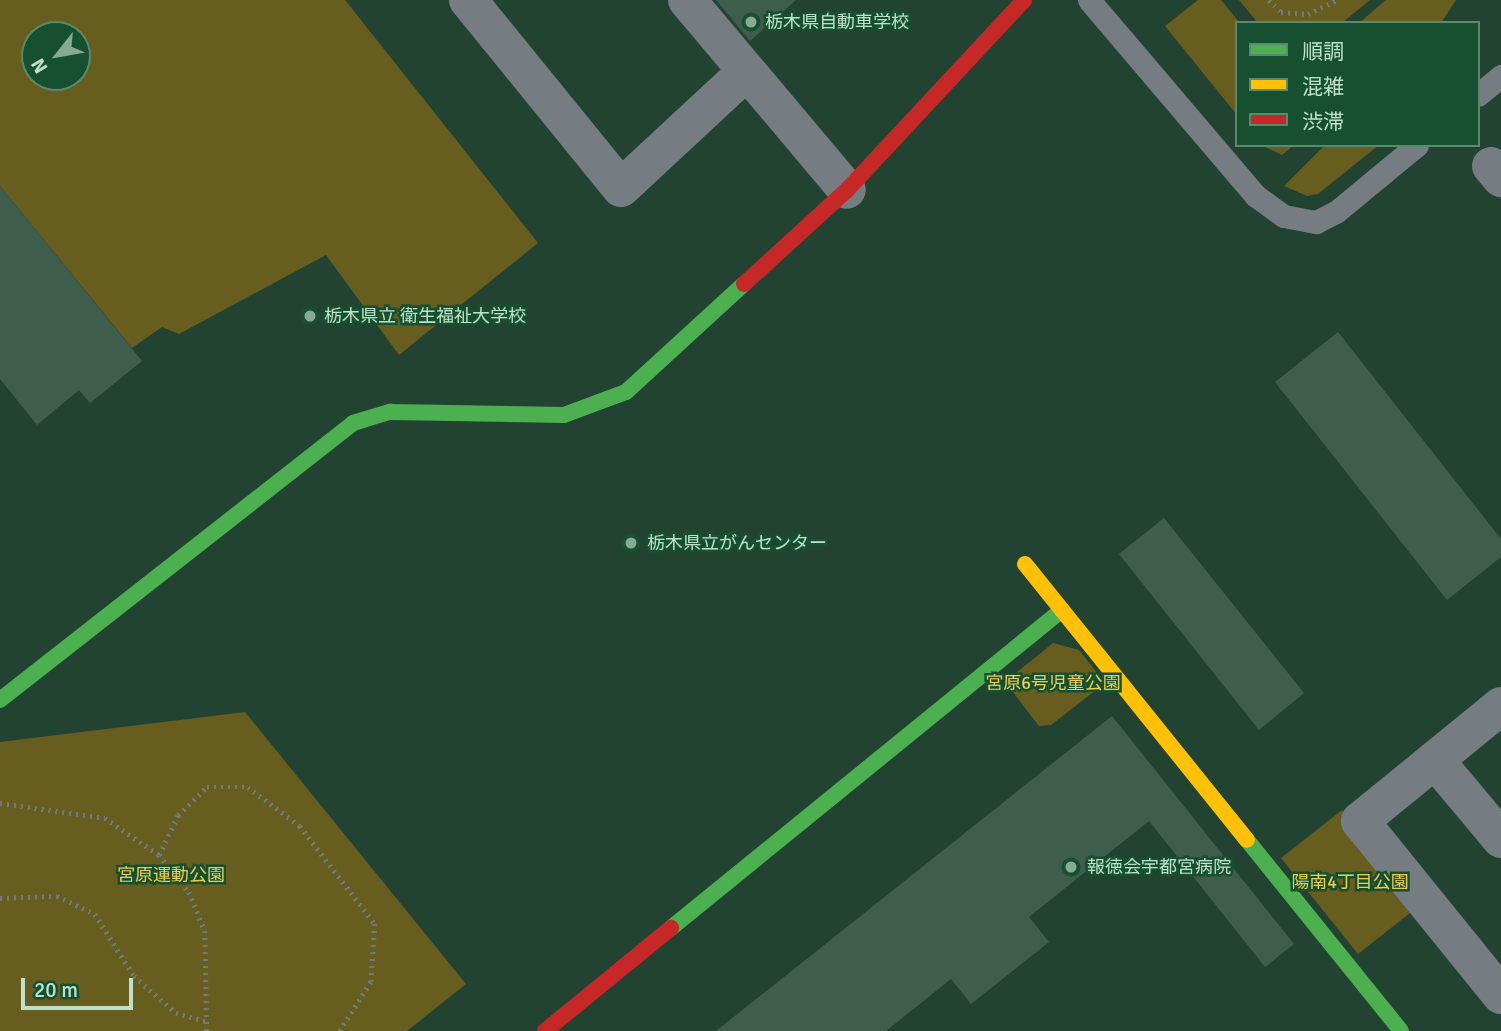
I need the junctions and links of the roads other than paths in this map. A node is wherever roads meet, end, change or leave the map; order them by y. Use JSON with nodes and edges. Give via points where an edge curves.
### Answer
{"nodes":[{"id":1,"x":468,"y":0,"type":"edge"},
{"id":2,"x":687,"y":0,"type":"edge"},
{"id":3,"x":1024,"y":0,"type":"edge"},
{"id":4,"x":1089,"y":0,"type":"edge"},
{"id":5,"x":746,"y":72,"type":"junction"},
{"id":6,"x":1501,"y":76,"type":"edge"},
{"id":7,"x":1480,"y":93,"type":"edge"},
{"id":8,"x":1415,"y":147,"type":"edge"},
{"id":9,"x":847,"y":190,"type":"junction"},
{"id":10,"x":1026,"y":564,"type":"dead end"},
{"id":11,"x":1062,"y":610,"type":"junction"},
{"id":12,"x":0,"y":700,"type":"edge"},
{"id":13,"x":1501,"y":706,"type":"edge"},
{"id":14,"x":1435,"y":760,"type":"junction"},
{"id":15,"x":1501,"y":839,"type":"edge"},
{"id":16,"x":1501,"y":995,"type":"edge"},
{"id":17,"x":545,"y":1031,"type":"edge"},
{"id":18,"x":1401,"y":1031,"type":"edge"}],
"edges":[{"from":1,"to":5,"type":"street","via":[[621,188]]},
{"from":2,"to":5,"type":"street"},
{"from":3,"to":9,"type":"street"},
{"from":4,"to":8,"type":"lane","via":[[1256,196],[1284,216],[1316,222],[1336,212]]},
{"from":5,"to":9,"type":"street"},
{"from":6,"to":7,"type":"lane"},
{"from":9,"to":12,"type":"street","via":[[623,394],[564,415],[390,412],[353,423]]},
{"from":10,"to":11,"type":"street"},
{"from":11,"to":17,"type":"street"},
{"from":11,"to":18,"type":"street"},
{"from":13,"to":14,"type":"street"},
{"from":14,"to":15,"type":"street"},
{"from":14,"to":16,"type":"street","via":[[1360,821]]}]}
